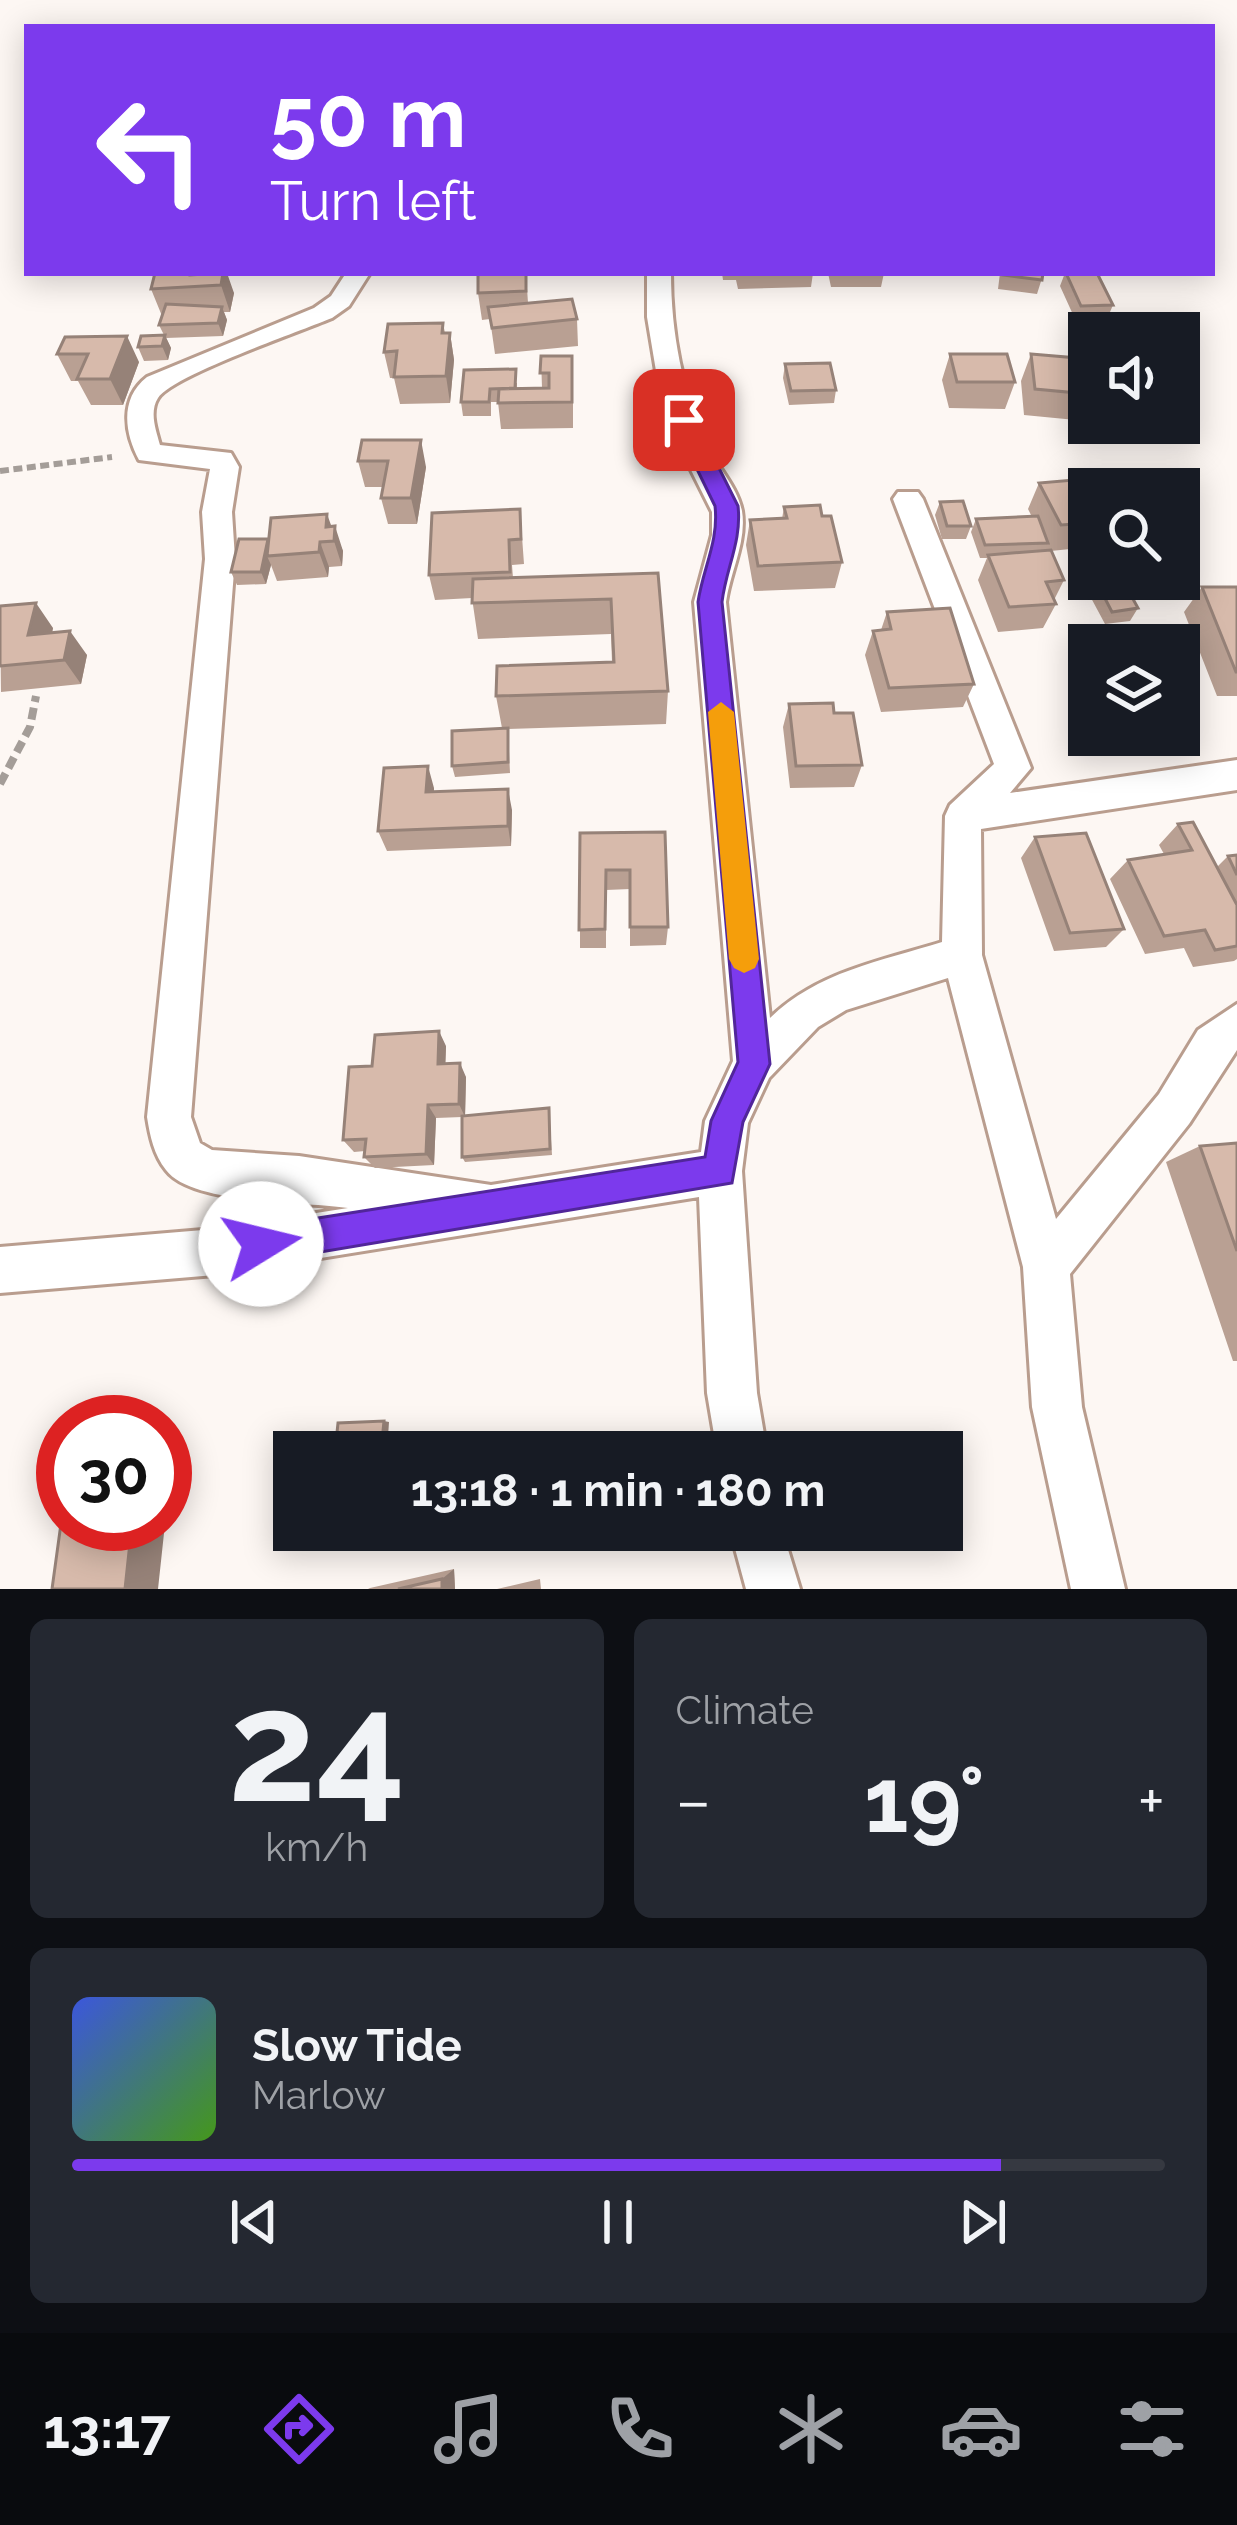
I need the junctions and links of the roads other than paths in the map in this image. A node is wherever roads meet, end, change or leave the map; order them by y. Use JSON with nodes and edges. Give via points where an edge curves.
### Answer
{"nodes":[{"id":1,"x":356,"y":276,"type":"edge"},
{"id":2,"x":659,"y":276,"type":"edge"},
{"id":3,"x":908,"y":499,"type":"dead end"},
{"id":4,"x":1237,"y":776,"type":"edge"},
{"id":5,"x":963,"y":816,"type":"junction"},
{"id":6,"x":962,"y":955,"type":"junction"},
{"id":7,"x":1237,"y":1024,"type":"edge"},
{"id":8,"x":754,"y":1064,"type":"junction"},
{"id":9,"x":720,"y":1172,"type":"junction"},
{"id":10,"x":492,"y":1208,"type":"junction"},
{"id":11,"x":1046,"y":1267,"type":"junction"},
{"id":12,"x":0,"y":1270,"type":"edge"},
{"id":13,"x":739,"y":1431,"type":"edge"},
{"id":14,"x":762,"y":1551,"type":"edge"},
{"id":15,"x":773,"y":1589,"type":"edge"},
{"id":16,"x":1097,"y":1589,"type":"edge"}],
"edges":[{"from":1,"to":10,"type":"street","via":[[323,313],[156,381],[137,421],[149,453],[205,456],[225,467],[173,1140],[184,1159],[209,1172]]},
{"from":2,"to":8,"type":"street","via":[[674,392],[726,506],[726,545],[710,602]]},
{"from":3,"to":5,"type":"street","via":[[1012,767]]},
{"from":4,"to":5,"type":"street"},
{"from":5,"to":6,"type":"street"},
{"from":6,"to":8,"type":"street","via":[[835,994]]},
{"from":6,"to":11,"type":"street"},
{"from":7,"to":11,"type":"street","via":[[1213,1044],[1174,1109]]},
{"from":8,"to":9,"type":"street","via":[[727,1121]]},
{"from":9,"to":10,"type":"street"},
{"from":9,"to":13,"type":"street"},
{"from":10,"to":12,"type":"street","via":[[215,1252]]},
{"from":11,"to":16,"type":"street","via":[[1057,1407]]},
{"from":14,"to":15,"type":"street"}]}
